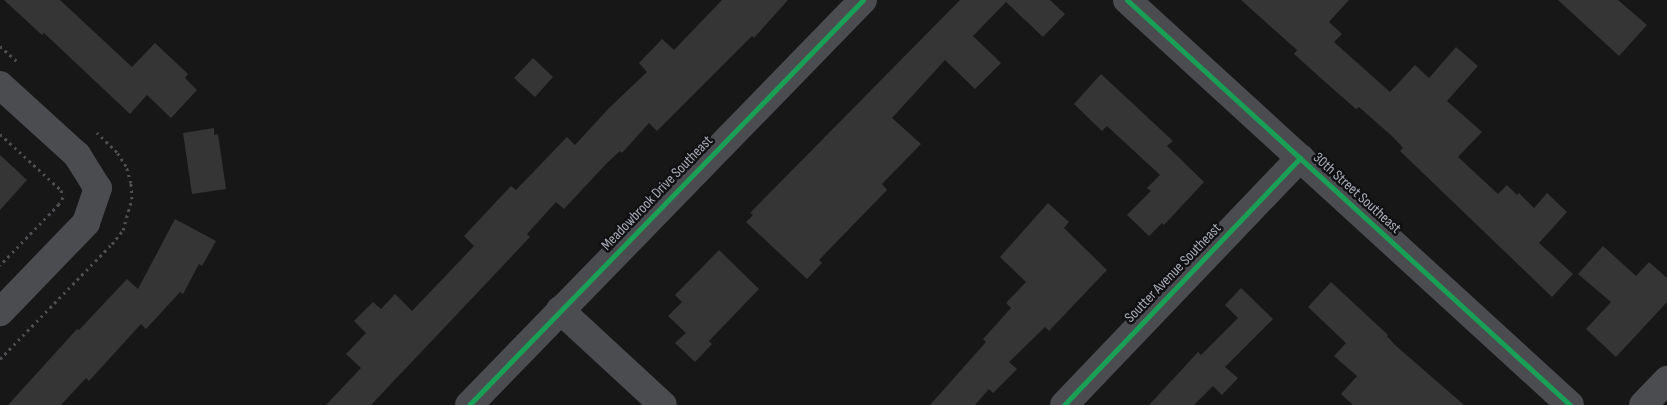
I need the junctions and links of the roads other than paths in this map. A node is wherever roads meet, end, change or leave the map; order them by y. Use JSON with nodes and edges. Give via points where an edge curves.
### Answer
{"nodes":[{"id":1,"x":863,"y":0,"type":"edge"},
{"id":2,"x":1127,"y":0,"type":"edge"},
{"id":3,"x":0,"y":85,"type":"edge"},
{"id":4,"x":1300,"y":158,"type":"junction"},
{"id":5,"x":560,"y":310,"type":"junction"},
{"id":6,"x":0,"y":312,"type":"edge"},
{"id":7,"x":1667,"y":380,"type":"edge"},
{"id":8,"x":469,"y":405,"type":"edge"},
{"id":9,"x":662,"y":405,"type":"edge"},
{"id":10,"x":1064,"y":405,"type":"edge"},
{"id":11,"x":1570,"y":405,"type":"edge"},
{"id":12,"x":1643,"y":405,"type":"edge"}],
"edges":[{"from":1,"to":5,"type":"street","name":"Meadowbrook Drive Southeast"},
{"from":2,"to":4,"type":"street","name":"30th Street Southeast"},
{"from":3,"to":6,"type":"street","via":[[77,155],[98,188],[86,223]]},
{"from":4,"to":10,"type":"street","name":"Soutter Avenue Southeast"},
{"from":4,"to":11,"type":"street","name":"30th Street Southeast"},
{"from":5,"to":8,"type":"street","name":"Meadowbrook Drive Southeast"},
{"from":5,"to":9,"type":"street"},
{"from":7,"to":12,"type":"street"}]}
